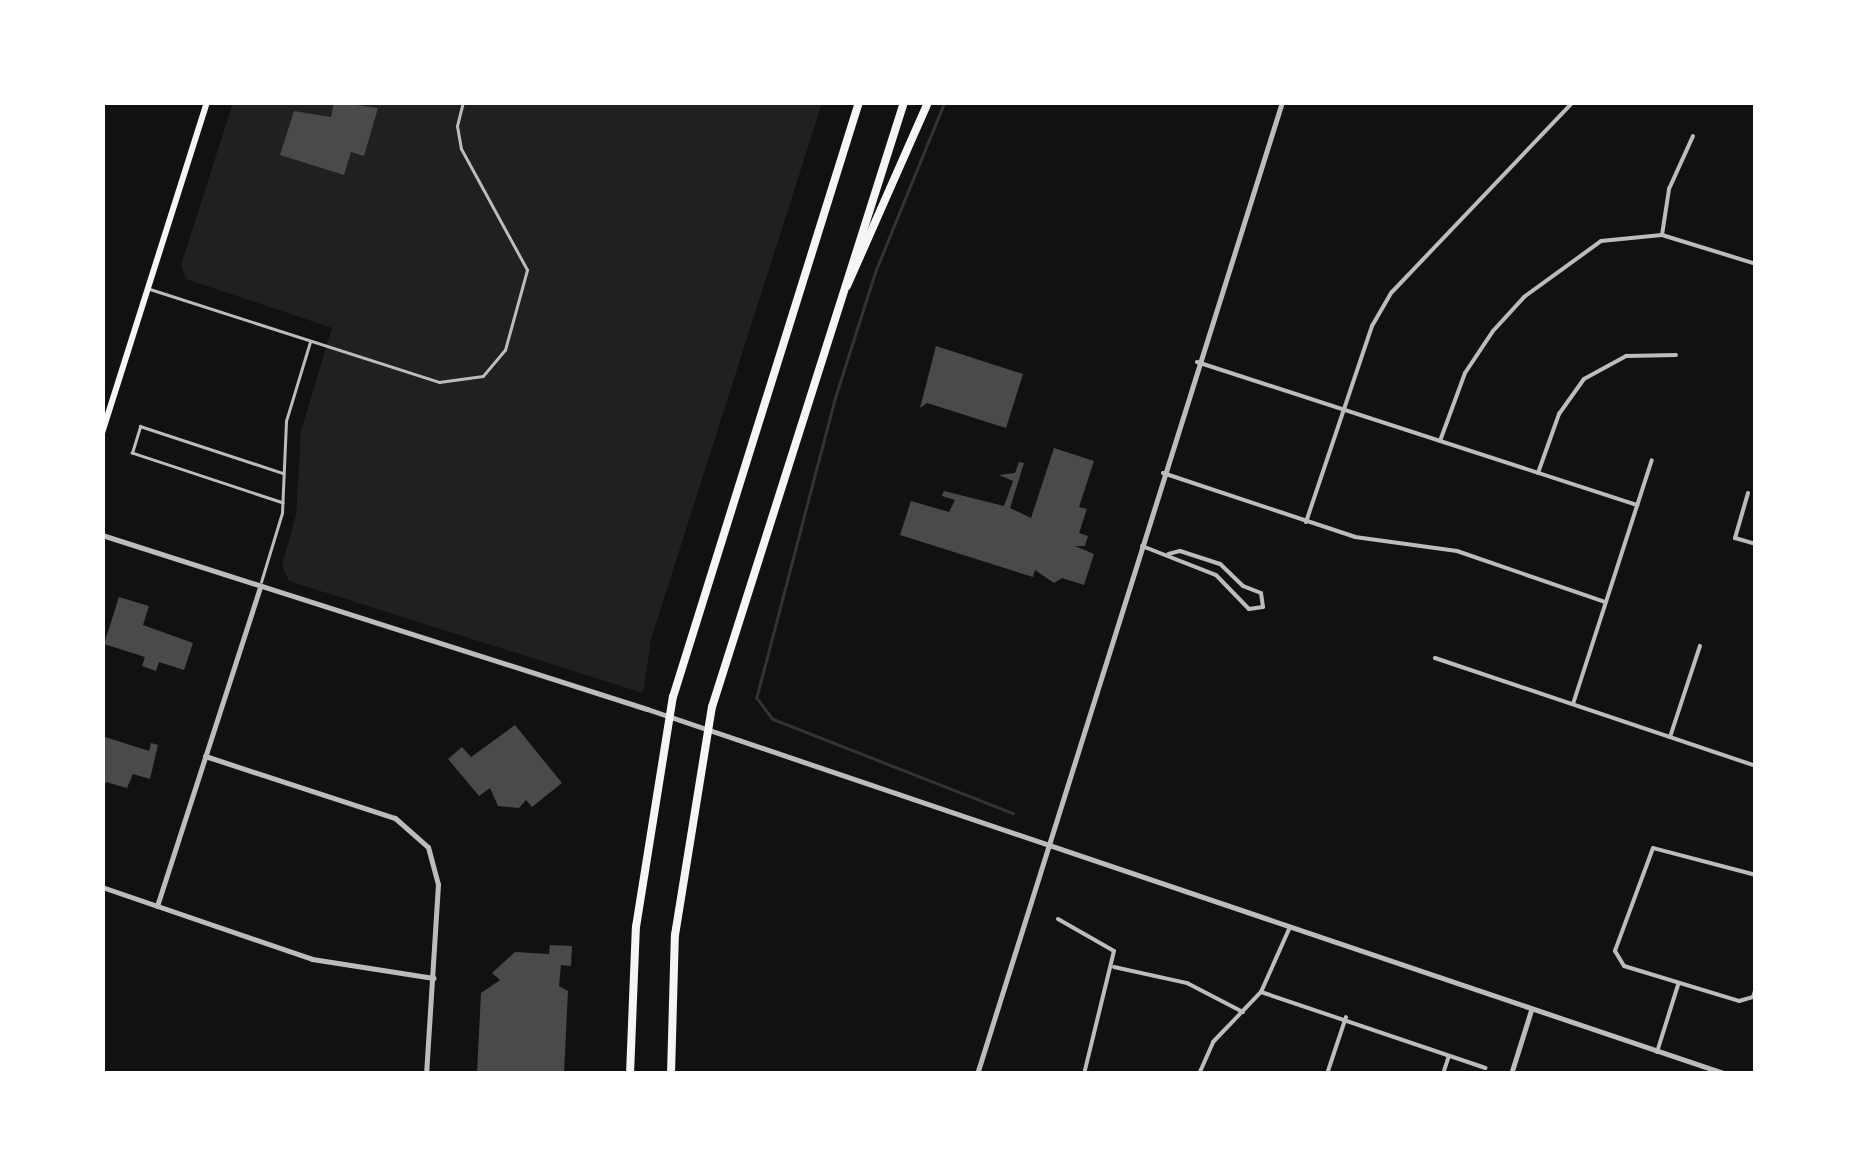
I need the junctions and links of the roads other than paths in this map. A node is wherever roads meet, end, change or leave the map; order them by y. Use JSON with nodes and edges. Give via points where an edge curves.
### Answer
{"nodes":[{"id":1,"x":207,"y":102,"type":"edge"},
{"id":2,"x":463,"y":102,"type":"edge"},
{"id":3,"x":904,"y":102,"type":"edge"},
{"id":4,"x":928,"y":102,"type":"edge"},
{"id":5,"x":1282,"y":102,"type":"edge"},
{"id":6,"x":1572,"y":102,"type":"edge"},
{"id":7,"x":856,"y":106,"type":"edge"},
{"id":8,"x":1694,"y":136,"type":"dead end"},
{"id":9,"x":1662,"y":235,"type":"junction"},
{"id":10,"x":1756,"y":264,"type":"edge"},
{"id":11,"x":148,"y":288,"type":"junction"},
{"id":12,"x":838,"y":302,"type":"junction"},
{"id":13,"x":311,"y":340,"type":"junction"},
{"id":14,"x":1676,"y":356,"type":"dead end"},
{"id":15,"x":1198,"y":362,"type":"junction"},
{"id":16,"x":1343,"y":409,"type":"junction"},
{"id":17,"x":102,"y":433,"type":"edge"},
{"id":18,"x":1440,"y":441,"type":"junction"},
{"id":19,"x":1652,"y":460,"type":"dead end"},
{"id":20,"x":283,"y":472,"type":"junction"},
{"id":21,"x":1163,"y":473,"type":"junction"},
{"id":22,"x":1538,"y":473,"type":"junction"},
{"id":23,"x":1748,"y":493,"type":"dead end"},
{"id":24,"x":282,"y":503,"type":"junction"},
{"id":25,"x":1638,"y":505,"type":"junction"},
{"id":26,"x":1306,"y":522,"type":"junction"},
{"id":27,"x":102,"y":534,"type":"edge"},
{"id":28,"x":1756,"y":544,"type":"edge"},
{"id":29,"x":1141,"y":545,"type":"junction"},
{"id":30,"x":1168,"y":554,"type":"junction"},
{"id":31,"x":260,"y":586,"type":"junction"},
{"id":32,"x":1243,"y":586,"type":"junction"},
{"id":33,"x":1236,"y":597,"type":"junction"},
{"id":34,"x":1605,"y":602,"type":"junction"},
{"id":35,"x":1700,"y":646,"type":"dead end"},
{"id":36,"x":1435,"y":658,"type":"dead end"},
{"id":37,"x":1573,"y":704,"type":"junction"},
{"id":38,"x":1670,"y":737,"type":"junction"},
{"id":39,"x":205,"y":756,"type":"junction"},
{"id":40,"x":1756,"y":766,"type":"edge"},
{"id":41,"x":1047,"y":847,"type":"junction"},
{"id":42,"x":1756,"y":875,"type":"edge"},
{"id":43,"x":102,"y":887,"type":"edge"},
{"id":44,"x":157,"y":906,"type":"junction"},
{"id":45,"x":1058,"y":919,"type":"dead end"},
{"id":46,"x":1288,"y":929,"type":"junction"},
{"id":47,"x":1114,"y":967,"type":"junction"},
{"id":48,"x":434,"y":978,"type":"junction"},
{"id":49,"x":1678,"y":984,"type":"junction"},
{"id":50,"x":1756,"y":988,"type":"edge"},
{"id":51,"x":1262,"y":992,"type":"junction"},
{"id":52,"x":1532,"y":1010,"type":"junction"},
{"id":53,"x":1243,"y":1012,"type":"junction"},
{"id":54,"x":1346,"y":1017,"type":"junction"},
{"id":55,"x":1657,"y":1052,"type":"junction"},
{"id":56,"x":1449,"y":1056,"type":"junction"},
{"id":57,"x":1485,"y":1068,"type":"dead end"},
{"id":58,"x":426,"y":1074,"type":"edge"},
{"id":59,"x":630,"y":1074,"type":"edge"},
{"id":60,"x":671,"y":1074,"type":"edge"},
{"id":61,"x":978,"y":1074,"type":"edge"},
{"id":62,"x":1084,"y":1074,"type":"edge"},
{"id":63,"x":1199,"y":1074,"type":"edge"},
{"id":64,"x":1327,"y":1074,"type":"edge"},
{"id":65,"x":1443,"y":1074,"type":"edge"},
{"id":66,"x":1511,"y":1074,"type":"edge"},
{"id":67,"x":1726,"y":1074,"type":"edge"}],
"edges":[{"from":1,"to":11,"type":"main road"},
{"from":2,"to":13,"type":"lane","via":[[457,126],[465,156],[527,270],[496,365],[456,384]]},
{"from":3,"to":12,"type":"highway"},
{"from":4,"to":12,"type":"highway"},
{"from":5,"to":15,"type":"street"},
{"from":6,"to":16,"type":"street","via":[[1392,292],[1372,326]]},
{"from":7,"to":59,"type":"highway","via":[[673,696],[636,927]]},
{"from":8,"to":9,"type":"street","via":[[1670,189]]},
{"from":9,"to":10,"type":"street"},
{"from":9,"to":18,"type":"street","via":[[1600,241],[1524,297],[1464,373]]},
{"from":11,"to":13,"type":"lane"},
{"from":11,"to":17,"type":"main road"},
{"from":12,"to":60,"type":"highway","via":[[712,707],[677,918]]},
{"from":13,"to":20,"type":"lane","via":[[286,421]]},
{"from":14,"to":22,"type":"street","via":[[1626,356],[1584,379],[1558,414]]},
{"from":15,"to":16,"type":"street"},
{"from":15,"to":21,"type":"street"},
{"from":16,"to":18,"type":"street"},
{"from":16,"to":26,"type":"street"},
{"from":18,"to":22,"type":"street"},
{"from":19,"to":25,"type":"street"},
{"from":20,"to":24,"type":"lane"},
{"from":20,"to":24,"type":"lane","via":[[140,426],[132,454]]},
{"from":21,"to":26,"type":"street"},
{"from":21,"to":29,"type":"street"},
{"from":22,"to":25,"type":"street"},
{"from":23,"to":28,"type":"street","via":[[1735,538]]},
{"from":24,"to":31,"type":"lane"},
{"from":25,"to":34,"type":"street"},
{"from":26,"to":34,"type":"street","via":[[1368,540],[1457,552]]},
{"from":27,"to":31,"type":"street"},
{"from":29,"to":30,"type":"street"},
{"from":29,"to":41,"type":"street"},
{"from":30,"to":32,"type":"street","via":[[1180,551],[1220,564]]},
{"from":30,"to":33,"type":"street","via":[[1216,575]]},
{"from":31,"to":39,"type":"street"},
{"from":31,"to":41,"type":"street","via":[[730,736]]},
{"from":32,"to":33,"type":"street"},
{"from":32,"to":33,"type":"street","via":[[1266,600],[1263,607],[1249,609]]},
{"from":34,"to":37,"type":"street"},
{"from":35,"to":38,"type":"street"},
{"from":36,"to":37,"type":"street"},
{"from":37,"to":38,"type":"street"},
{"from":38,"to":40,"type":"street"},
{"from":39,"to":44,"type":"street"},
{"from":39,"to":48,"type":"street","via":[[396,818],[415,831],[438,874]]},
{"from":41,"to":46,"type":"street"},
{"from":41,"to":61,"type":"street"},
{"from":42,"to":49,"type":"street","via":[[1653,848],[1640,871],[1617,960]]},
{"from":43,"to":44,"type":"street"},
{"from":44,"to":48,"type":"street","via":[[312,959]]},
{"from":45,"to":47,"type":"street","via":[[1106,942]]},
{"from":46,"to":51,"type":"street"},
{"from":46,"to":52,"type":"street"},
{"from":47,"to":53,"type":"street","via":[[1188,983]]},
{"from":47,"to":62,"type":"street"},
{"from":48,"to":58,"type":"street"},
{"from":49,"to":50,"type":"street","via":[[1746,1000]]},
{"from":49,"to":55,"type":"street"},
{"from":51,"to":53,"type":"street"},
{"from":51,"to":54,"type":"street"},
{"from":52,"to":55,"type":"street"},
{"from":52,"to":66,"type":"street"},
{"from":53,"to":63,"type":"street","via":[[1213,1042]]},
{"from":54,"to":56,"type":"street"},
{"from":54,"to":64,"type":"street"},
{"from":55,"to":67,"type":"street"},
{"from":56,"to":57,"type":"street"},
{"from":56,"to":65,"type":"street"}]}
